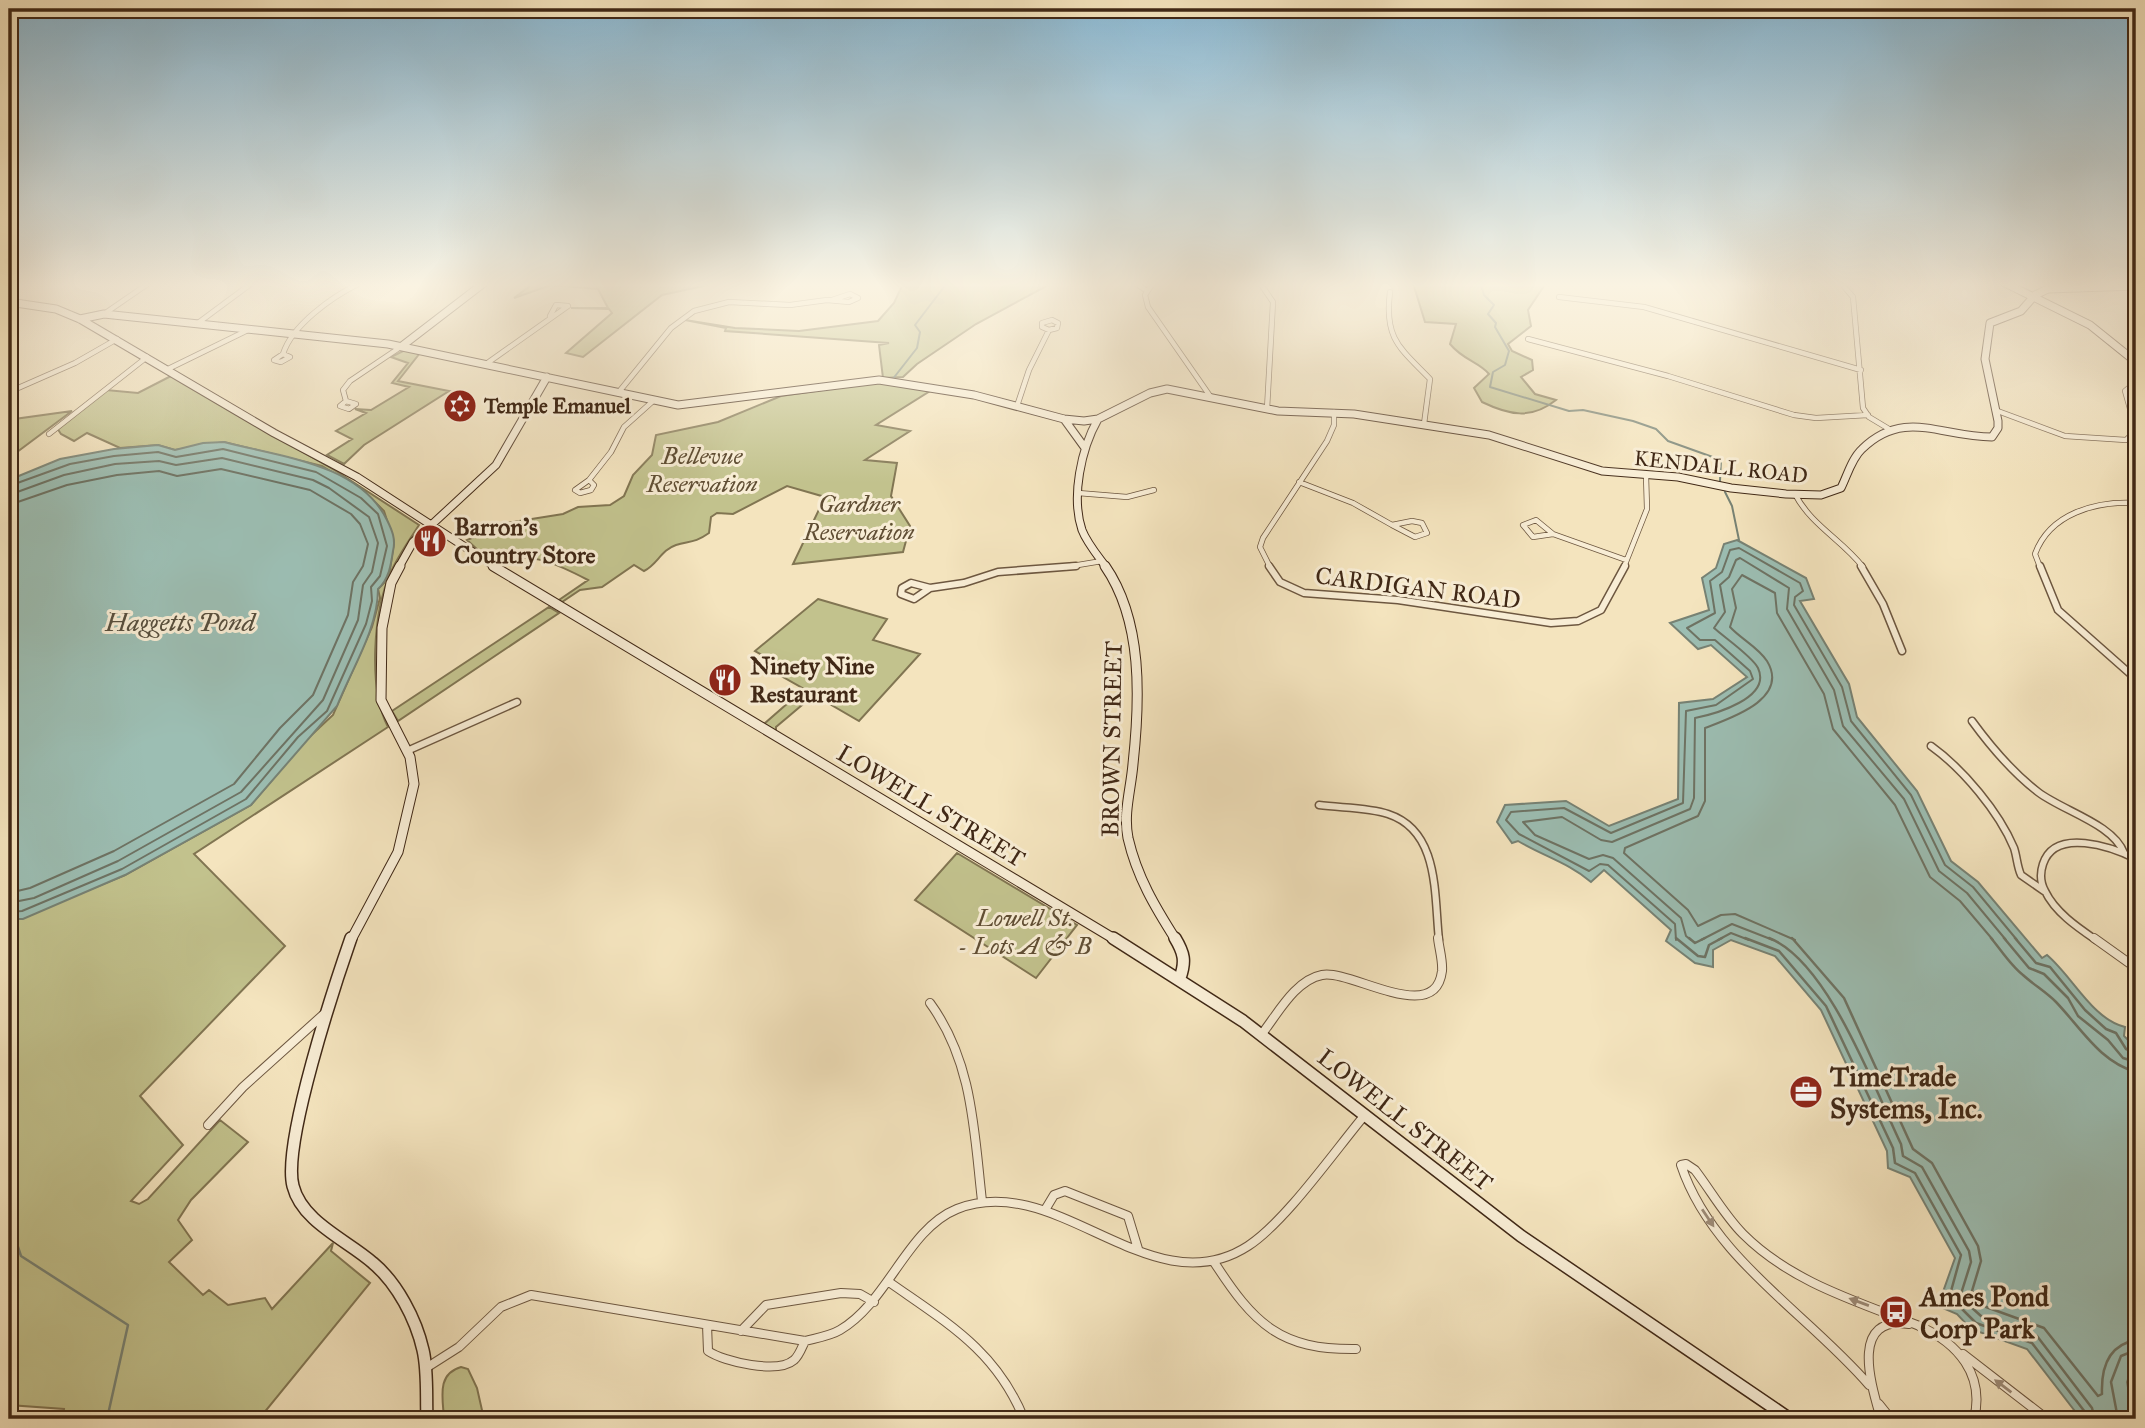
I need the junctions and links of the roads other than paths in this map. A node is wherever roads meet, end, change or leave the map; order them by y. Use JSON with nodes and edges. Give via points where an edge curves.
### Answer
{"nodes":[{"id":1,"x":98,"y":350,"type":"edge"},
{"id":2,"x":135,"y":350,"type":"edge"},
{"id":3,"x":208,"y":350,"type":"edge"},
{"id":4,"x":283,"y":350,"type":"edge"},
{"id":5,"x":397,"y":350,"type":"edge"},
{"id":6,"x":419,"y":350,"type":"edge"},
{"id":7,"x":505,"y":350,"type":"edge"},
{"id":8,"x":653,"y":350,"type":"edge"},
{"id":9,"x":1039,"y":350,"type":"edge"},
{"id":10,"x":1178,"y":350,"type":"edge"},
{"id":11,"x":1270,"y":350,"type":"edge"},
{"id":12,"x":1402,"y":350,"type":"edge"},
{"id":13,"x":1568,"y":350,"type":"edge"},
{"id":14,"x":1791,"y":350,"type":"edge"},
{"id":15,"x":1859,"y":350,"type":"edge"},
{"id":16,"x":1985,"y":350,"type":"edge"},
{"id":17,"x":2121,"y":350,"type":"edge"},
{"id":18,"x":283,"y":354,"type":"dead end"},
{"id":19,"x":147,"y":357,"type":"junction"},
{"id":20,"x":2136,"y":362,"type":"edge"},
{"id":21,"x":486,"y":364,"type":"junction"},
{"id":22,"x":168,"y":369,"type":"junction"},
{"id":23,"x":1861,"y":370,"type":"junction"},
{"id":24,"x":547,"y":377,"type":"junction"},
{"id":25,"x":2136,"y":382,"type":"edge"},
{"id":26,"x":9,"y":391,"type":"edge"},
{"id":27,"x":618,"y":393,"type":"junction"},
{"id":28,"x":1210,"y":396,"type":"junction"},
{"id":29,"x":346,"y":401,"type":"dead end"},
{"id":30,"x":653,"y":401,"type":"junction"},
{"id":31,"x":1017,"y":405,"type":"junction"},
{"id":32,"x":1267,"y":409,"type":"junction"},
{"id":33,"x":1995,"y":410,"type":"junction"},
{"id":34,"x":1334,"y":412,"type":"junction"},
{"id":35,"x":1868,"y":415,"type":"junction"},
{"id":36,"x":1064,"y":419,"type":"junction"},
{"id":37,"x":1098,"y":419,"type":"junction"},
{"id":38,"x":1424,"y":424,"type":"junction"},
{"id":39,"x":1889,"y":429,"type":"junction"},
{"id":40,"x":49,"y":434,"type":"dead end"},
{"id":41,"x":1085,"y":448,"type":"junction"},
{"id":42,"x":1646,"y":475,"type":"junction"},
{"id":43,"x":589,"y":480,"type":"dead end"},
{"id":44,"x":1299,"y":482,"type":"junction"},
{"id":45,"x":1154,"y":490,"type":"dead end"},
{"id":46,"x":1078,"y":493,"type":"junction"},
{"id":47,"x":1795,"y":495,"type":"junction"},
{"id":48,"x":2136,"y":503,"type":"edge"},
{"id":49,"x":1392,"y":525,"type":"junction"},
{"id":50,"x":430,"y":527,"type":"junction"},
{"id":51,"x":1553,"y":534,"type":"junction"},
{"id":52,"x":1626,"y":560,"type":"junction"},
{"id":53,"x":1102,"y":561,"type":"junction"},
{"id":54,"x":930,"y":588,"type":"junction"},
{"id":55,"x":1902,"y":651,"type":"dead end"},
{"id":56,"x":2136,"y":679,"type":"edge"},
{"id":57,"x":517,"y":702,"type":"dead end"},
{"id":58,"x":1972,"y":722,"type":"dead end"},
{"id":59,"x":1931,"y":746,"type":"dead end"},
{"id":60,"x":407,"y":751,"type":"junction"},
{"id":61,"x":1319,"y":805,"type":"dead end"},
{"id":62,"x":2124,"y":853,"type":"junction"},
{"id":63,"x":2136,"y":859,"type":"edge"},
{"id":64,"x":2044,"y":891,"type":"junction"},
{"id":65,"x":2136,"y":968,"type":"edge"},
{"id":66,"x":1180,"y":978,"type":"junction"},
{"id":67,"x":930,"y":1003,"type":"dead end"},
{"id":68,"x":328,"y":1011,"type":"junction"},
{"id":69,"x":1261,"y":1035,"type":"junction"},
{"id":70,"x":1364,"y":1115,"type":"junction"},
{"id":71,"x":208,"y":1125,"type":"dead end"},
{"id":72,"x":982,"y":1201,"type":"junction"},
{"id":73,"x":1045,"y":1210,"type":"junction"},
{"id":74,"x":1138,"y":1249,"type":"junction"},
{"id":75,"x":1214,"y":1262,"type":"junction"},
{"id":76,"x":888,"y":1282,"type":"junction"},
{"id":77,"x":874,"y":1302,"type":"junction"},
{"id":78,"x":707,"y":1325,"type":"junction"},
{"id":79,"x":1923,"y":1327,"type":"junction"},
{"id":80,"x":741,"y":1331,"type":"junction"},
{"id":81,"x":805,"y":1341,"type":"junction"},
{"id":82,"x":1356,"y":1349,"type":"dead end"},
{"id":83,"x":1960,"y":1352,"type":"junction"},
{"id":84,"x":424,"y":1369,"type":"junction"},
{"id":85,"x":1869,"y":1385,"type":"junction"},
{"id":86,"x":1874,"y":1396,"type":"junction"},
{"id":87,"x":427,"y":1419,"type":"edge"},
{"id":88,"x":1024,"y":1419,"type":"edge"},
{"id":89,"x":1790,"y":1419,"type":"edge"},
{"id":90,"x":1881,"y":1419,"type":"edge"},
{"id":91,"x":1891,"y":1419,"type":"edge"},
{"id":92,"x":1974,"y":1419,"type":"edge"},
{"id":93,"x":2047,"y":1419,"type":"edge"}],
"edges":[{"from":1,"to":26,"type":"street"},
{"from":2,"to":19,"type":"street","name":"LOWELL STREET"},
{"from":3,"to":22,"type":"street"},
{"from":4,"to":18,"type":"street"},
{"from":5,"to":29,"type":"street","via":[[347,384]]},
{"from":6,"to":21,"type":"street"},
{"from":7,"to":21,"type":"street"},
{"from":8,"to":27,"type":"street","via":[[635,378]]},
{"from":9,"to":31,"type":"street"},
{"from":10,"to":28,"type":"street"},
{"from":11,"to":32,"type":"street"},
{"from":12,"to":38,"type":"street","via":[[1430,379]]},
{"from":13,"to":35,"type":"street","via":[[1794,415]]},
{"from":14,"to":23,"type":"street"},
{"from":15,"to":23,"type":"street"},
{"from":16,"to":33,"type":"street"},
{"from":17,"to":20,"type":"street"},
{"from":19,"to":22,"type":"street","name":"LOWELL STREET"},
{"from":19,"to":40,"type":"street"},
{"from":21,"to":24,"type":"street"},
{"from":22,"to":50,"type":"street","name":"LOWELL STREET","via":[[357,477]]},
{"from":23,"to":35,"type":"street","via":[[1863,408]]},
{"from":24,"to":27,"type":"street"},
{"from":24,"to":50,"type":"street","via":[[496,465]]},
{"from":25,"to":33,"type":"street","via":[[2124,391],[2136,430],[2126,440],[2065,436]]},
{"from":27,"to":30,"type":"street"},
{"from":28,"to":32,"type":"street","name":"KENDALL ROAD"},
{"from":28,"to":37,"type":"street","name":"KENDALL ROAD","via":[[1167,389]]},
{"from":30,"to":31,"type":"street","via":[[697,405],[878,380]]},
{"from":30,"to":43,"type":"street","via":[[624,427]]},
{"from":31,"to":36,"type":"street"},
{"from":32,"to":34,"type":"street","name":"KENDALL ROAD"},
{"from":33,"to":39,"type":"street","via":[[1998,428],[1986,438],[1910,425]]},
{"from":34,"to":38,"type":"street","name":"KENDALL ROAD"},
{"from":34,"to":44,"type":"street","name":"CARDIGAN ROAD","via":[[1332,431]]},
{"from":35,"to":39,"type":"street"},
{"from":36,"to":37,"type":"street"},
{"from":36,"to":41,"type":"street"},
{"from":37,"to":41,"type":"street","name":"BROWN STREET","via":[[1089,430]]},
{"from":38,"to":42,"type":"street","name":"KENDALL ROAD","via":[[1505,438],[1602,471]]},
{"from":39,"to":47,"type":"street","name":"KENDALL ROAD","via":[[1860,450],[1841,488],[1821,495]]},
{"from":41,"to":46,"type":"street","name":"BROWN STREET"},
{"from":42,"to":47,"type":"street","name":"KENDALL ROAD"},
{"from":42,"to":52,"type":"street","name":"CARDIGAN ROAD","via":[[1649,508]]},
{"from":44,"to":49,"type":"street","via":[[1353,503]]},
{"from":44,"to":52,"type":"street","name":"CARDIGAN ROAD","via":[[1260,547],[1280,582],[1304,593],[1566,622],[1597,614]]},
{"from":45,"to":46,"type":"street","via":[[1128,497]]},
{"from":46,"to":53,"type":"street","name":"BROWN STREET","via":[[1083,533]]},
{"from":47,"to":55,"type":"street","via":[[1808,518],[1865,569]]},
{"from":48,"to":56,"type":"street","via":[[2109,501],[2076,512],[2040,541],[2035,554],[2058,610]]},
{"from":49,"to":49,"type":"street","via":[[1422,523],[1427,533],[1415,537]]},
{"from":50,"to":60,"type":"street","via":[[413,542],[395,572],[382,628],[381,699]]},
{"from":50,"to":66,"type":"street","name":"LOWELL STREET"},
{"from":51,"to":51,"type":"street","via":[[1533,537],[1523,526],[1536,520]]},
{"from":51,"to":52,"type":"street"},
{"from":53,"to":54,"type":"street","via":[[1043,571],[998,572]]},
{"from":53,"to":66,"type":"street","name":"BROWN STREET","via":[[1116,582],[1134,640],[1135,745],[1126,807],[1131,854],[1143,887],[1184,953]]},
{"from":54,"to":54,"type":"street","via":[[914,600],[901,594],[911,583]]},
{"from":57,"to":60,"type":"street"},
{"from":58,"to":62,"type":"street","via":[[2014,772],[2065,810],[2117,837]]},
{"from":59,"to":64,"type":"street","via":[[1948,757],[2011,842],[2023,879]]},
{"from":60,"to":68,"type":"street","via":[[414,784],[401,844],[356,926]]},
{"from":61,"to":69,"type":"street","via":[[1380,811],[1405,821],[1421,836],[1430,861],[1441,972],[1430,989],[1408,996],[1390,994],[1342,974],[1317,977]]},
{"from":62,"to":63,"type":"street"},
{"from":62,"to":64,"type":"street","via":[[2087,844],[2058,848],[2046,855],[2042,865]]},
{"from":64,"to":65,"type":"street","via":[[2062,915]]},
{"from":66,"to":69,"type":"street","name":"LOWELL STREET"},
{"from":67,"to":72,"type":"street","via":[[951,1030],[964,1062]]},
{"from":68,"to":71,"type":"street"},
{"from":68,"to":84,"type":"street","via":[[292,1144],[293,1186],[317,1222],[375,1264],[395,1288],[412,1317]]},
{"from":69,"to":70,"type":"street","name":"LOWELL STREET"},
{"from":70,"to":75,"type":"street","via":[[1266,1233]]},
{"from":70,"to":89,"type":"street","name":"LOWELL STREET","via":[[1544,1252]]},
{"from":72,"to":73,"type":"street","via":[[1011,1199]]},
{"from":72,"to":76,"type":"street","via":[[932,1224]]},
{"from":73,"to":74,"type":"street"},
{"from":73,"to":74,"type":"street","via":[[1054,1195],[1065,1191],[1120,1211],[1130,1219]]},
{"from":74,"to":75,"type":"street","via":[[1186,1262]]},
{"from":75,"to":82,"type":"street","via":[[1252,1316],[1272,1334],[1313,1348]]},
{"from":76,"to":77,"type":"street"},
{"from":76,"to":88,"type":"street","via":[[991,1357],[1010,1385]]},
{"from":77,"to":80,"type":"street","via":[[860,1294],[841,1293],[766,1305]]},
{"from":77,"to":81,"type":"street","via":[[841,1331]]},
{"from":78,"to":80,"type":"street"},
{"from":78,"to":81,"type":"street","via":[[708,1351],[717,1358],[780,1367],[796,1360]]},
{"from":78,"to":84,"type":"street","via":[[531,1294],[497,1308],[461,1345]]},
{"from":79,"to":83,"type":"street"},
{"from":79,"to":85,"type":"street","via":[[1900,1322],[1881,1328],[1867,1354]]},
{"from":79,"to":85,"type":"street","one_way":true,"via":[[1812,1284],[1782,1266],[1742,1233],[1695,1170],[1681,1165],[1689,1189],[1735,1255],[1840,1351]]},
{"from":80,"to":81,"type":"street"},
{"from":83,"to":92,"type":"street","via":[[1978,1393]]},
{"from":93,"to":83,"type":"street","one_way":true},
{"from":84,"to":87,"type":"street"},
{"from":85,"to":86,"type":"street"},
{"from":86,"to":90,"type":"street"},
{"from":86,"to":91,"type":"street"}]}
